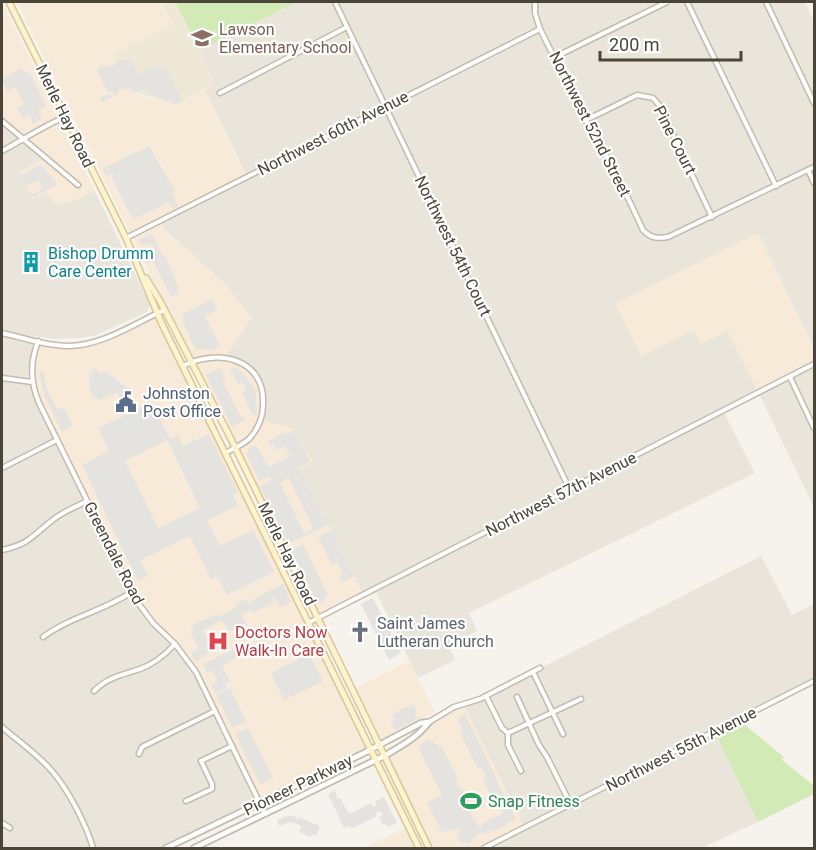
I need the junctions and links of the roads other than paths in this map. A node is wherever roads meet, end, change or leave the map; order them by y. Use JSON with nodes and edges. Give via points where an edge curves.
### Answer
{"nodes":[{"id":1,"x":9,"y":2,"type":"edge"},
{"id":2,"x":335,"y":2,"type":"edge"},
{"id":3,"x":535,"y":2,"type":"edge"},
{"id":4,"x":667,"y":2,"type":"edge"},
{"id":5,"x":687,"y":2,"type":"edge"},
{"id":6,"x":766,"y":2,"type":"edge"},
{"id":7,"x":347,"y":27,"type":"junction"},
{"id":8,"x":540,"y":29,"type":"junction"},
{"id":9,"x":555,"y":57,"type":"junction"},
{"id":10,"x":220,"y":93,"type":"dead end"},
{"id":11,"x":814,"y":103,"type":"edge"},
{"id":12,"x":386,"y":106,"type":"junction"},
{"id":13,"x":65,"y":117,"type":"junction"},
{"id":14,"x":585,"y":120,"type":"junction"},
{"id":15,"x":2,"y":121,"type":"edge"},
{"id":16,"x":24,"y":139,"type":"junction"},
{"id":17,"x":2,"y":151,"type":"edge"},
{"id":18,"x":814,"y":167,"type":"edge"},
{"id":19,"x":808,"y":170,"type":"junction"},
{"id":20,"x":814,"y":183,"type":"edge"},
{"id":21,"x":78,"y":185,"type":"dead end"},
{"id":22,"x":776,"y":186,"type":"junction"},
{"id":23,"x":712,"y":217,"type":"junction"},
{"id":24,"x":126,"y":238,"type":"junction"},
{"id":25,"x":137,"y":264,"type":"junction"},
{"id":26,"x":164,"y":310,"type":"junction"},
{"id":27,"x":158,"y":313,"type":"junction"},
{"id":28,"x":2,"y":333,"type":"edge"},
{"id":29,"x":38,"y":341,"type":"junction"},
{"id":30,"x":191,"y":362,"type":"junction"},
{"id":31,"x":814,"y":364,"type":"edge"},
{"id":32,"x":183,"y":366,"type":"junction"},
{"id":33,"x":790,"y":376,"type":"junction"},
{"id":34,"x":2,"y":378,"type":"edge"},
{"id":35,"x":32,"y":382,"type":"junction"},
{"id":36,"x":814,"y":428,"type":"edge"},
{"id":37,"x":57,"y":440,"type":"junction"},
{"id":38,"x":235,"y":448,"type":"junction"},
{"id":39,"x":225,"y":453,"type":"junction"},
{"id":40,"x":2,"y":468,"type":"edge"},
{"id":41,"x":570,"y":489,"type":"junction"},
{"id":42,"x":87,"y":501,"type":"junction"},
{"id":43,"x":2,"y":550,"type":"edge"},
{"id":44,"x":132,"y":592,"type":"junction"},
{"id":45,"x":318,"y":618,"type":"junction"},
{"id":46,"x":308,"y":623,"type":"junction"},
{"id":47,"x":43,"y":637,"type":"dead end"},
{"id":48,"x":175,"y":644,"type":"junction"},
{"id":49,"x":540,"y":668,"type":"dead end"},
{"id":50,"x":533,"y":672,"type":"junction"},
{"id":51,"x":814,"y":681,"type":"edge"},
{"id":52,"x":94,"y":692,"type":"dead end"},
{"id":53,"x":486,"y":696,"type":"junction"},
{"id":54,"x":517,"y":697,"type":"dead end"},
{"id":55,"x":581,"y":699,"type":"dead end"},
{"id":56,"x":215,"y":711,"type":"junction"},
{"id":57,"x":553,"y":712,"type":"junction"},
{"id":58,"x":429,"y":722,"type":"junction"},
{"id":59,"x":530,"y":724,"type":"junction"},
{"id":60,"x":2,"y":727,"type":"edge"},
{"id":61,"x":508,"y":733,"type":"junction"},
{"id":62,"x":563,"y":734,"type":"dead end"},
{"id":63,"x":379,"y":745,"type":"junction"},
{"id":64,"x":232,"y":746,"type":"junction"},
{"id":65,"x":370,"y":750,"type":"junction"},
{"id":66,"x":140,"y":754,"type":"dead end"},
{"id":67,"x":384,"y":756,"type":"junction"},
{"id":68,"x":375,"y":760,"type":"junction"},
{"id":69,"x":521,"y":771,"type":"dead end"},
{"id":70,"x":186,"y":801,"type":"dead end"},
{"id":71,"x":260,"y":803,"type":"junction"},
{"id":72,"x":571,"y":805,"type":"junction"},
{"id":73,"x":265,"y":814,"type":"junction"},
{"id":74,"x":2,"y":823,"type":"edge"},
{"id":75,"x":10,"y":828,"type":"dead end"},
{"id":76,"x":93,"y":849,"type":"edge"},
{"id":77,"x":166,"y":849,"type":"edge"},
{"id":78,"x":194,"y":849,"type":"edge"},
{"id":79,"x":419,"y":849,"type":"edge"},
{"id":80,"x":429,"y":849,"type":"edge"},
{"id":81,"x":484,"y":849,"type":"edge"}],
"edges":[{"from":1,"to":13,"type":"main road","name":"Merle Hay Road"},
{"from":2,"to":7,"type":"street","name":"Northwest 54th Court"},
{"from":3,"to":8,"type":"street","name":"Northwest 52nd Street"},
{"from":4,"to":9,"type":"street"},
{"from":5,"to":22,"type":"street"},
{"from":6,"to":11,"type":"street"},
{"from":7,"to":10,"type":"street"},
{"from":7,"to":12,"type":"street","name":"Northwest 54th Court"},
{"from":8,"to":9,"type":"street","name":"Northwest 52nd Street"},
{"from":8,"to":12,"type":"street","name":"Northwest 60th Avenue"},
{"from":9,"to":14,"type":"street","name":"Northwest 52nd Street"},
{"from":12,"to":24,"type":"street","name":"Northwest 60th Avenue"},
{"from":12,"to":41,"type":"street","name":"Northwest 54th Court"},
{"from":13,"to":16,"type":"street"},
{"from":13,"to":24,"type":"main road","name":"Merle Hay Road"},
{"from":14,"to":23,"type":"street","name":"Northwest 52nd Street","via":[[650,236],[668,237]]},
{"from":14,"to":23,"type":"street","name":"Pine Court","via":[[637,95],[653,98]]},
{"from":15,"to":16,"type":"street"},
{"from":16,"to":17,"type":"street"},
{"from":16,"to":21,"type":"street"},
{"from":18,"to":19,"type":"street"},
{"from":19,"to":20,"type":"street"},
{"from":19,"to":22,"type":"street"},
{"from":22,"to":23,"type":"street"},
{"from":24,"to":25,"type":"main road","name":"Merle Hay Road"},
{"from":25,"to":26,"type":"main road","name":"Merle Hay Road"},
{"from":25,"to":27,"type":"main road","name":"Merle Hay Road"},
{"from":26,"to":27,"type":"street"},
{"from":26,"to":30,"type":"main road","name":"Merle Hay Road"},
{"from":27,"to":29,"type":"street","via":[[90,343],[70,346]]},
{"from":27,"to":32,"type":"main road","name":"Merle Hay Road"},
{"from":28,"to":29,"type":"street"},
{"from":29,"to":35,"type":"street","name":"Greendale Road"},
{"from":30,"to":32,"type":"street"},
{"from":30,"to":38,"type":"main road","name":"Merle Hay Road"},
{"from":30,"to":38,"type":"street","via":[[212,356],[233,359],[249,369],[260,384],[264,398],[261,419],[250,438]]},
{"from":31,"to":33,"type":"street","name":"Northwest 57th Avenue"},
{"from":32,"to":39,"type":"main road","name":"Merle Hay Road"},
{"from":33,"to":36,"type":"street"},
{"from":33,"to":41,"type":"street","name":"Northwest 57th Avenue"},
{"from":34,"to":35,"type":"street"},
{"from":35,"to":37,"type":"street","name":"Greendale Road"},
{"from":37,"to":40,"type":"street"},
{"from":37,"to":42,"type":"street","name":"Greendale Road"},
{"from":38,"to":39,"type":"street"},
{"from":38,"to":45,"type":"main road","name":"Merle Hay Road"},
{"from":39,"to":46,"type":"main road","name":"Merle Hay Road"},
{"from":41,"to":45,"type":"street","name":"Northwest 57th Avenue"},
{"from":42,"to":43,"type":"street","via":[[64,512],[22,544]]},
{"from":42,"to":44,"type":"street","name":"Greendale Road"},
{"from":44,"to":47,"type":"street"},
{"from":44,"to":48,"type":"street","name":"Greendale Road","via":[[144,612]]},
{"from":45,"to":46,"type":"street","name":"Northwest 57th Avenue"},
{"from":45,"to":63,"type":"main road","name":"Merle Hay Road"},
{"from":46,"to":65,"type":"main road","name":"Merle Hay Road"},
{"from":48,"to":52,"type":"street","via":[[156,661],[110,678]]},
{"from":48,"to":56,"type":"street","name":"Greendale Road","via":[[196,672]]},
{"from":49,"to":50,"type":"street","name":"Pioneer Parkway"},
{"from":50,"to":53,"type":"street","name":"Pioneer Parkway"},
{"from":50,"to":57,"type":"street"},
{"from":51,"to":72,"type":"street","name":"Northwest 55th Avenue"},
{"from":53,"to":58,"type":"street","name":"Pioneer Parkway","via":[[454,706]]},
{"from":53,"to":61,"type":"street","via":[[501,728]]},
{"from":54,"to":59,"type":"street"},
{"from":55,"to":57,"type":"street"},
{"from":56,"to":64,"type":"street","name":"Greendale Road"},
{"from":56,"to":66,"type":"street","via":[[142,747]]},
{"from":57,"to":59,"type":"street"},
{"from":57,"to":62,"type":"street"},
{"from":58,"to":63,"type":"street","name":"Pioneer Parkway"},
{"from":58,"to":67,"type":"street","name":"Pioneer Parkway","via":[[410,741]]},
{"from":59,"to":61,"type":"street"},
{"from":59,"to":72,"type":"street"},
{"from":60,"to":76,"type":"street","via":[[44,762],[60,781]]},
{"from":61,"to":69,"type":"street","via":[[507,743]]},
{"from":63,"to":65,"type":"street","name":"Pioneer Parkway"},
{"from":63,"to":67,"type":"main road","name":"Merle Hay Road"},
{"from":64,"to":70,"type":"street","via":[[201,761],[212,789]]},
{"from":64,"to":71,"type":"street","name":"Greendale Road"},
{"from":65,"to":68,"type":"main road","name":"Merle Hay Road"},
{"from":65,"to":71,"type":"street","name":"Pioneer Parkway"},
{"from":67,"to":68,"type":"street","name":"Pioneer Parkway"},
{"from":67,"to":80,"type":"main road","name":"Merle Hay Road"},
{"from":68,"to":73,"type":"street","name":"Pioneer Parkway"},
{"from":68,"to":79,"type":"main road","name":"Merle Hay Road"},
{"from":71,"to":73,"type":"street","name":"Greendale Road"},
{"from":71,"to":77,"type":"street","name":"Pioneer Parkway"},
{"from":72,"to":81,"type":"street","name":"Northwest 55th Avenue"},
{"from":73,"to":78,"type":"street","name":"Pioneer Parkway"},
{"from":74,"to":75,"type":"street"}]}
